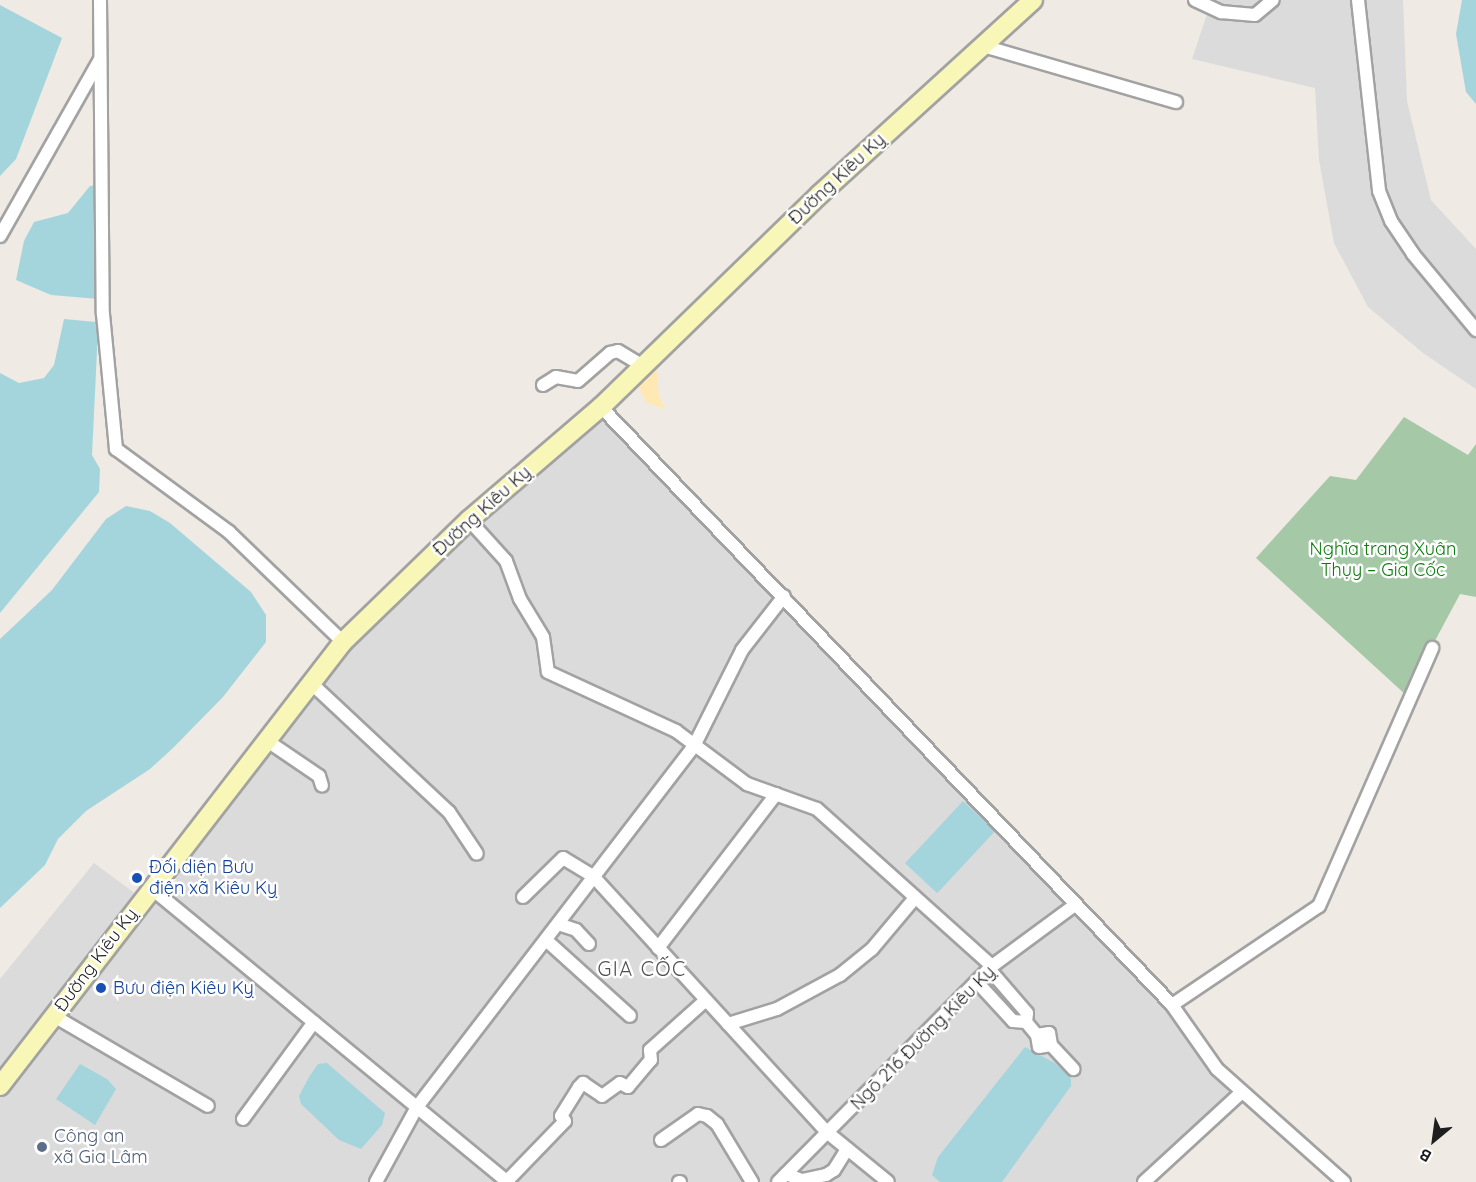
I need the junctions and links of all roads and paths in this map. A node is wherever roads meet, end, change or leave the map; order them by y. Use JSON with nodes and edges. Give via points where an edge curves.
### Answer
{"nodes":[{"id":1,"x":100,"y":0,"type":"edge"},
{"id":2,"x":1033,"y":0,"type":"edge"},
{"id":3,"x":1195,"y":0,"type":"edge"},
{"id":4,"x":1273,"y":0,"type":"edge"},
{"id":5,"x":1358,"y":0,"type":"edge"},
{"id":6,"x":982,"y":46,"type":"junction"},
{"id":7,"x":100,"y":58,"type":"junction"},
{"id":8,"x":1176,"y":102,"type":"dead end"},
{"id":9,"x":0,"y":236,"type":"edge"},
{"id":10,"x":1476,"y":330,"type":"edge"},
{"id":11,"x":643,"y":366,"type":"junction"},
{"id":12,"x":543,"y":385,"type":"dead end"},
{"id":13,"x":601,"y":406,"type":"junction"},
{"id":14,"x":469,"y":520,"type":"junction"},
{"id":15,"x":784,"y":596,"type":"junction"},
{"id":16,"x":343,"y":642,"type":"junction"},
{"id":17,"x":1432,"y":648,"type":"dead end"},
{"id":18,"x":311,"y":683,"type":"junction"},
{"id":19,"x":266,"y":740,"type":"junction"},
{"id":20,"x":694,"y":746,"type":"junction"},
{"id":21,"x":322,"y":786,"type":"dead end"},
{"id":22,"x":776,"y":794,"type":"junction"},
{"id":23,"x":477,"y":854,"type":"dead end"},
{"id":24,"x":593,"y":876,"type":"junction"},
{"id":25,"x":151,"y":888,"type":"junction"},
{"id":26,"x":523,"y":897,"type":"dead end"},
{"id":27,"x":915,"y":898,"type":"junction"},
{"id":28,"x":1076,"y":904,"type":"junction"},
{"id":29,"x":558,"y":924,"type":"junction"},
{"id":30,"x":546,"y":940,"type":"junction"},
{"id":31,"x":589,"y":944,"type":"dead end"},
{"id":32,"x":658,"y":948,"type":"junction"},
{"id":33,"x":990,"y":968,"type":"junction"},
{"id":34,"x":977,"y":982,"type":"junction"},
{"id":35,"x":706,"y":1000,"type":"junction"},
{"id":36,"x":1172,"y":1005,"type":"junction"},
{"id":37,"x":54,"y":1016,"type":"junction"},
{"id":38,"x":630,"y":1016,"type":"dead end"},
{"id":39,"x":314,"y":1022,"type":"junction"},
{"id":40,"x":1026,"y":1022,"type":"junction"},
{"id":41,"x":728,"y":1024,"type":"junction"},
{"id":42,"x":1073,"y":1069,"type":"dead end"},
{"id":43,"x":0,"y":1086,"type":"edge"},
{"id":44,"x":1242,"y":1092,"type":"junction"},
{"id":45,"x":208,"y":1106,"type":"dead end"},
{"id":46,"x":417,"y":1107,"type":"junction"},
{"id":47,"x":243,"y":1119,"type":"dead end"},
{"id":48,"x":828,"y":1133,"type":"junction"},
{"id":49,"x":661,"y":1140,"type":"dead end"},
{"id":50,"x":848,"y":1149,"type":"junction"},
{"id":51,"x":782,"y":1178,"type":"edge"},
{"id":52,"x":508,"y":1181,"type":"edge"},
{"id":53,"x":376,"y":1182,"type":"edge"},
{"id":54,"x":752,"y":1182,"type":"edge"},
{"id":55,"x":888,"y":1182,"type":"edge"},
{"id":56,"x":1144,"y":1182,"type":"edge"},
{"id":57,"x":1344,"y":1182,"type":"edge"}],
"edges":[{"from":1,"to":7,"type":"street"},
{"from":2,"to":6,"type":"main road","name":"Đường Kiêu Kỵ"},
{"from":3,"to":4,"type":"street","via":[[1221,12],[1255,15]]},
{"from":5,"to":10,"type":"street","via":[[1379,191],[1391,221],[1413,254]]},
{"from":6,"to":8,"type":"street"},
{"from":6,"to":11,"type":"main road","name":"Đường Kiêu Kỵ","via":[[820,194]]},
{"from":7,"to":9,"type":"street"},
{"from":7,"to":16,"type":"street","via":[[103,315],[116,449],[229,532]]},
{"from":11,"to":12,"type":"street","via":[[618,351],[610,353],[578,381],[556,377]]},
{"from":11,"to":13,"type":"main road","name":"Đường Kiêu Kỵ"},
{"from":13,"to":14,"type":"main road","name":"Đường Kiêu Kỵ"},
{"from":13,"to":15,"type":"street"},
{"from":14,"to":16,"type":"main road","name":"Đường Kiêu Kỵ"},
{"from":14,"to":20,"type":"street","via":[[506,561],[520,599],[543,638],[548,672],[676,732]]},
{"from":15,"to":20,"type":"street","via":[[742,650]]},
{"from":15,"to":28,"type":"street"},
{"from":16,"to":18,"type":"main road","name":"Đường Kiêu Kỵ"},
{"from":17,"to":36,"type":"street","via":[[1319,906]]},
{"from":18,"to":19,"type":"main road","name":"Đường Kiêu Kỵ"},
{"from":18,"to":23,"type":"street","via":[[449,812]]},
{"from":19,"to":21,"type":"street","via":[[319,776]]},
{"from":19,"to":25,"type":"main road","name":"Đường Kiêu Kỵ"},
{"from":20,"to":22,"type":"street","via":[[747,784]]},
{"from":20,"to":24,"type":"street"},
{"from":22,"to":27,"type":"street","via":[[818,809]]},
{"from":22,"to":32,"type":"street"},
{"from":24,"to":26,"type":"street","via":[[563,858]]},
{"from":24,"to":29,"type":"street"},
{"from":24,"to":32,"type":"street"},
{"from":25,"to":37,"type":"main road","name":"Đường Kiêu Kỵ"},
{"from":25,"to":39,"type":"street"},
{"from":27,"to":33,"type":"street"},
{"from":27,"to":41,"type":"street","via":[[872,949],[840,975],[777,1009]]},
{"from":28,"to":33,"type":"street","name":"Ngõ 216 Đường Kiêu Kỵ"},
{"from":28,"to":36,"type":"street"},
{"from":29,"to":30,"type":"street"},
{"from":29,"to":31,"type":"street","via":[[576,930]]},
{"from":30,"to":38,"type":"street"},
{"from":30,"to":46,"type":"street"},
{"from":32,"to":35,"type":"street"},
{"from":33,"to":34,"type":"street","name":"Ngõ 216 Đường Kiêu Kỵ"},
{"from":33,"to":40,"type":"street","via":[[1027,1013]]},
{"from":34,"to":40,"type":"street","via":[[1013,1021]]},
{"from":34,"to":48,"type":"street","name":"Ngõ 216 Đường Kiêu Kỵ"},
{"from":35,"to":41,"type":"street"},
{"from":35,"to":52,"type":"street","via":[[650,1050],[651,1060],[628,1087],[620,1083],[602,1096],[583,1083],[561,1116],[565,1121]]},
{"from":36,"to":44,"type":"street","via":[[1217,1069]]},
{"from":37,"to":43,"type":"main road","name":"Đường Kiêu Kỵ"},
{"from":37,"to":45,"type":"street"},
{"from":39,"to":46,"type":"street"},
{"from":39,"to":47,"type":"street"},
{"from":40,"to":42,"type":"street","via":[[1037,1035],[1039,1047],[1051,1045]]},
{"from":41,"to":48,"type":"street"},
{"from":44,"to":56,"type":"street"},
{"from":44,"to":57,"type":"street"},
{"from":46,"to":52,"type":"street"},
{"from":46,"to":53,"type":"street"},
{"from":48,"to":50,"type":"street"},
{"from":48,"to":51,"type":"street","name":"Ngõ 216 Đường Kiêu Kỵ"},
{"from":49,"to":54,"type":"street","via":[[698,1114],[707,1116],[717,1124]]},
{"from":50,"to":51,"type":"street","via":[[826,1175],[802,1180]]},
{"from":50,"to":55,"type":"street"}]}
